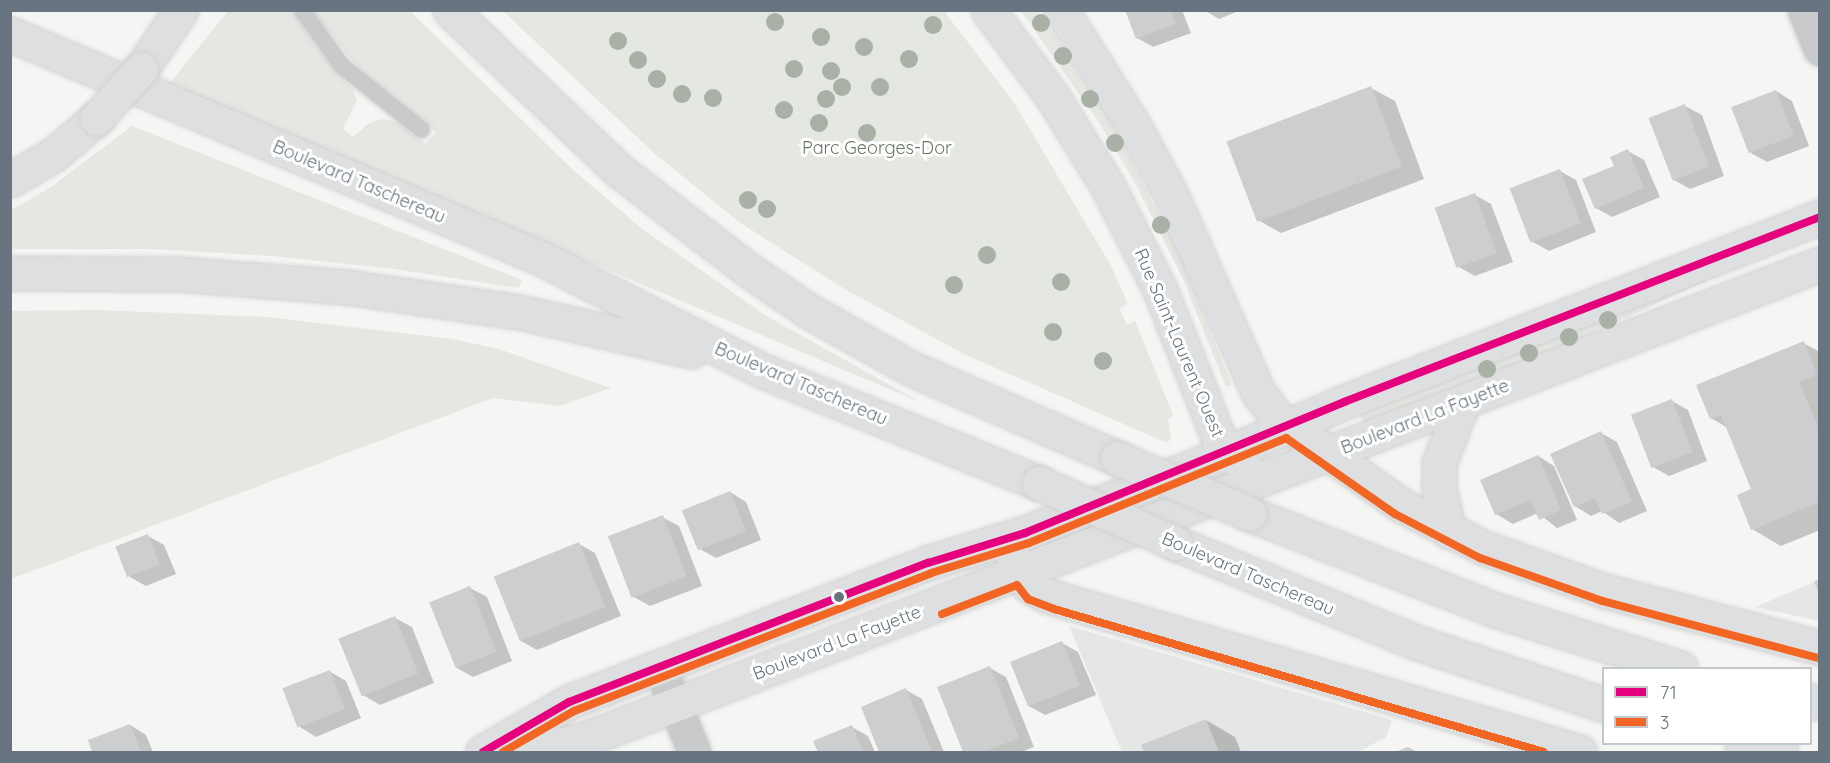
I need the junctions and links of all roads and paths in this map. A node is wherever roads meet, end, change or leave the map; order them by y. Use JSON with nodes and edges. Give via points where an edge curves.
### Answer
{"nodes":[{"id":1,"x":181,"y":10,"type":"edge"},
{"id":2,"x":302,"y":10,"type":"edge"},
{"id":3,"x":450,"y":10,"type":"edge"},
{"id":4,"x":988,"y":10,"type":"edge"},
{"id":5,"x":1061,"y":10,"type":"edge"},
{"id":6,"x":1804,"y":10,"type":"edge"},
{"id":7,"x":10,"y":33,"type":"edge"},
{"id":8,"x":1820,"y":49,"type":"edge"},
{"id":9,"x":422,"y":130,"type":"dead end"},
{"id":10,"x":10,"y":180,"type":"edge"},
{"id":11,"x":1820,"y":217,"type":"edge"},
{"id":12,"x":1820,"y":264,"type":"edge"},
{"id":13,"x":10,"y":273,"type":"edge"},
{"id":14,"x":763,"y":371,"type":"junction"},
{"id":15,"x":1463,"y":402,"type":"junction"},
{"id":16,"x":1287,"y":426,"type":"junction"},
{"id":17,"x":1225,"y":454,"type":"junction"},
{"id":18,"x":1330,"y":454,"type":"junction"},
{"id":19,"x":1269,"y":477,"type":"junction"},
{"id":20,"x":1449,"y":532,"type":"junction"},
{"id":21,"x":1006,"y":539,"type":"junction"},
{"id":22,"x":1020,"y":573,"type":"junction"},
{"id":23,"x":1820,"y":648,"type":"edge"},
{"id":24,"x":660,"y":667,"type":"junction"},
{"id":25,"x":1674,"y":667,"type":"edge"},
{"id":26,"x":1602,"y":704,"type":"edge"},
{"id":27,"x":675,"y":705,"type":"junction"},
{"id":28,"x":1746,"y":745,"type":"edge"},
{"id":29,"x":483,"y":753,"type":"edge"},
{"id":30,"x":523,"y":753,"type":"edge"},
{"id":31,"x":694,"y":753,"type":"edge"},
{"id":32,"x":1580,"y":753,"type":"edge"},
{"id":33,"x":1781,"y":753,"type":"edge"}],
"edges":[{"from":1,"to":10,"type":"main road","bridge":true,"via":[[141,69],[97,118],[53,155]]},
{"from":2,"to":9,"type":"lane","via":[[342,66]]},
{"from":3,"to":25,"type":"main road","bridge":true,"via":[[634,183],[692,230],[807,310],[910,368],[1250,514],[1495,610]]},
{"from":4,"to":17,"type":"main road","name":"Rue Saint-Laurent Ouest","via":[[1052,96],[1112,194],[1160,290]]},
{"from":5,"to":16,"type":"main road","via":[[1132,123],[1171,195],[1258,392]]},
{"from":6,"to":8,"type":"street"},
{"from":7,"to":14,"type":"main road","name":"Boulevard Taschereau","via":[[542,258]]},
{"from":11,"to":16,"type":"main road"},
{"from":12,"to":15,"type":"main road","name":"Boulevard La Fayette"},
{"from":13,"to":14,"type":"main road","via":[[216,276],[384,291],[600,327]]},
{"from":14,"to":26,"type":"main road","name":"Boulevard Taschereau","bridge":true,"via":[[1415,642]]},
{"from":15,"to":18,"type":"main road","name":"Boulevard La Fayette"},
{"from":15,"to":20,"type":"main road","via":[[1439,464],[1439,488]]},
{"from":16,"to":17,"type":"main road"},
{"from":16,"to":18,"type":"main road"},
{"from":17,"to":19,"type":"main road","name":"Rue Saint-Laurent Ouest"},
{"from":17,"to":21,"type":"main road"},
{"from":18,"to":19,"type":"main road","name":"Boulevard La Fayette"},
{"from":18,"to":20,"type":"main road","via":[[1401,505]]},
{"from":19,"to":22,"type":"main road","name":"Boulevard La Fayette"},
{"from":20,"to":23,"type":"main road","via":[[1605,591]]},
{"from":21,"to":22,"type":"main road"},
{"from":21,"to":24,"type":"main road","via":[[928,563]]},
{"from":22,"to":27,"type":"main road","name":"Boulevard La Fayette"},
{"from":22,"to":32,"type":"main road","via":[[1029,586],[1048,596]]},
{"from":24,"to":27,"type":"street"},
{"from":24,"to":29,"type":"main road","via":[[569,702]]},
{"from":27,"to":30,"type":"main road","name":"Boulevard La Fayette","via":[[583,740]]},
{"from":27,"to":31,"type":"street"},
{"from":28,"to":33,"type":"main road"}]}
